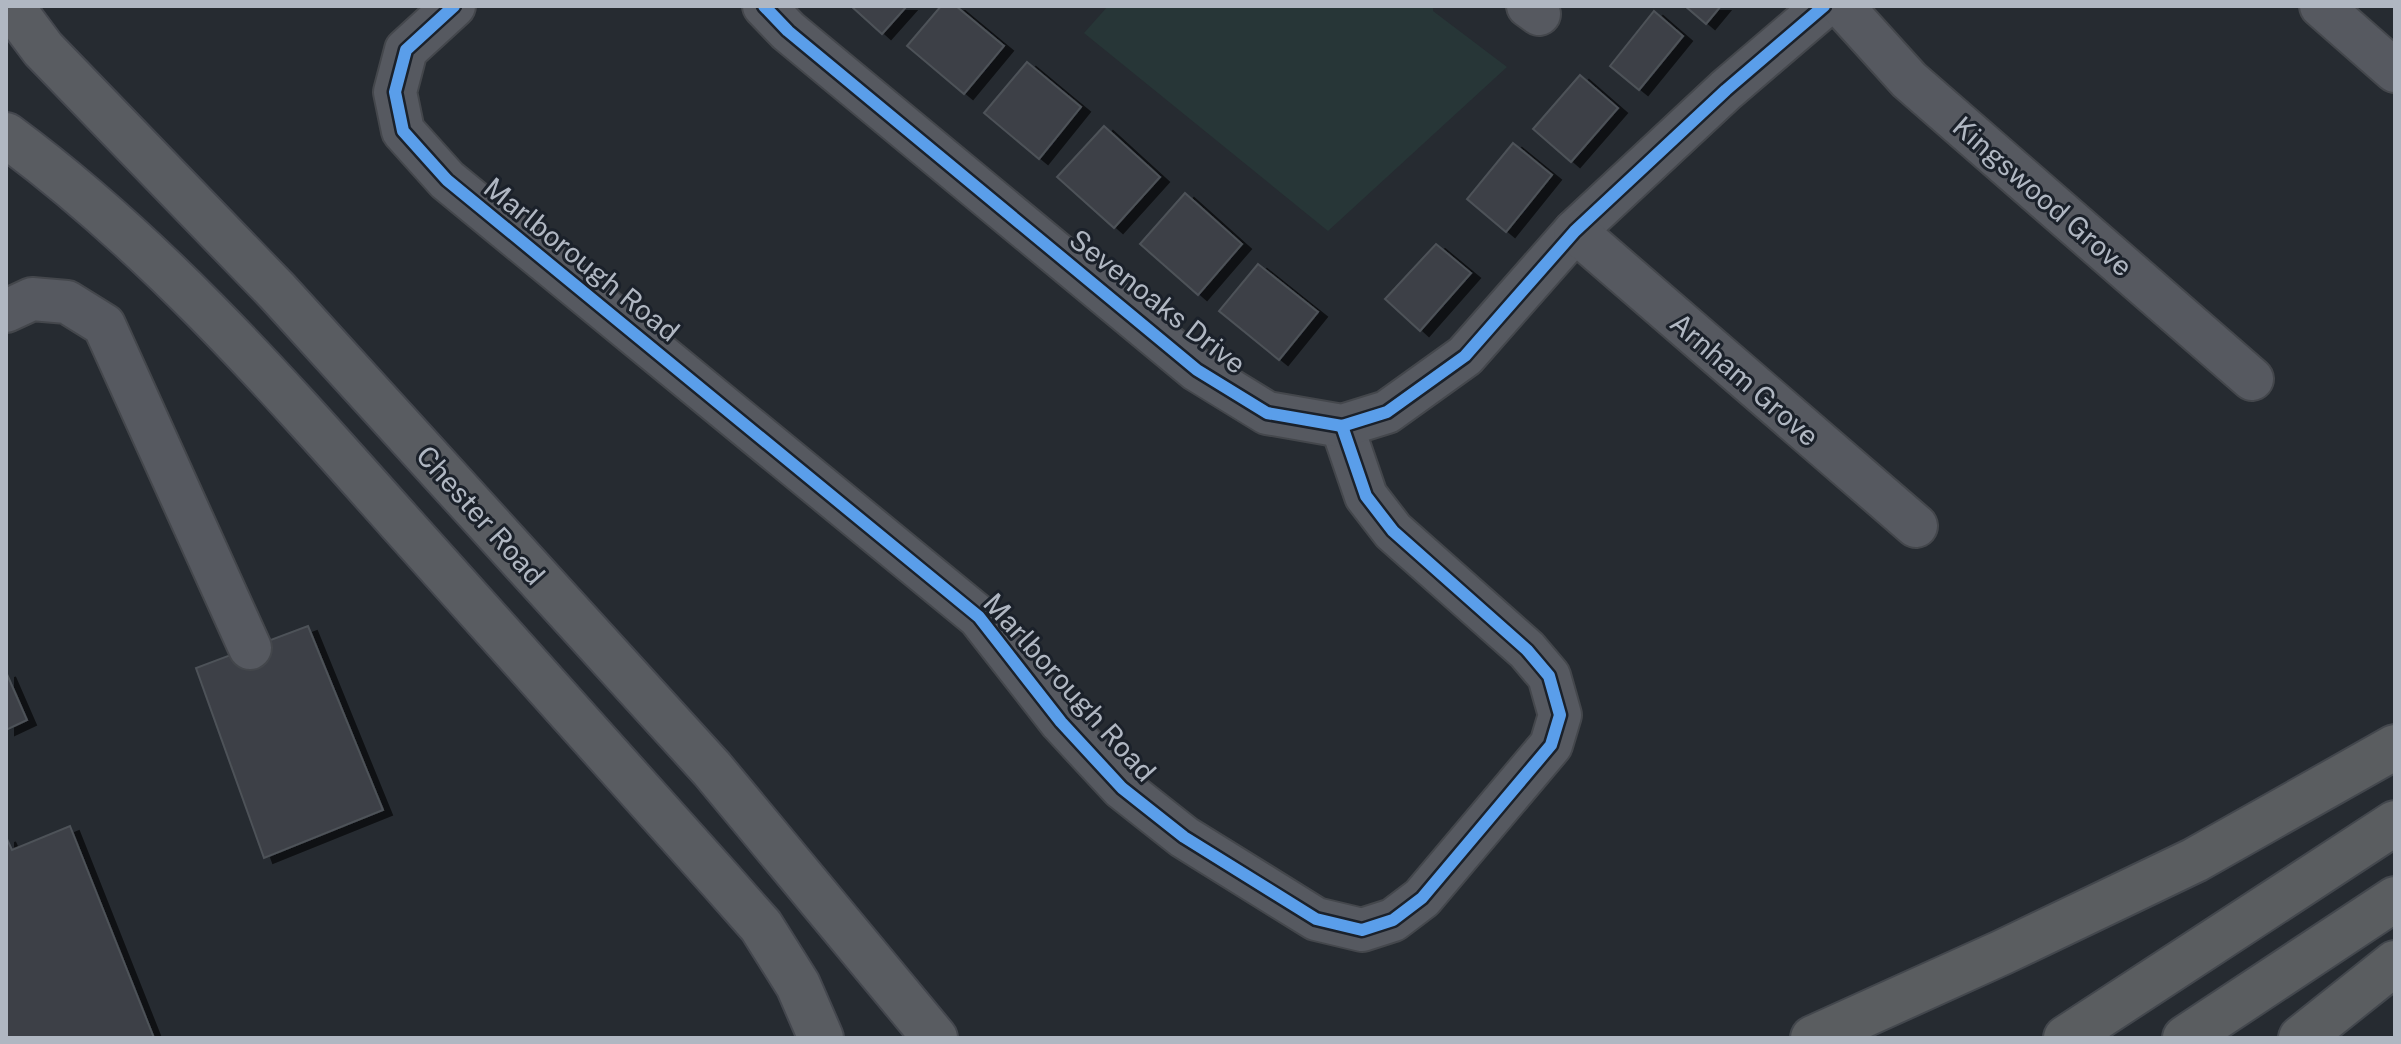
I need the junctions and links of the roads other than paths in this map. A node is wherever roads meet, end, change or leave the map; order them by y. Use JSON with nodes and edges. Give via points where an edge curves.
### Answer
{"nodes":[{"id":1,"x":11,"y":6,"type":"edge"},
{"id":2,"x":454,"y":6,"type":"edge"},
{"id":3,"x":764,"y":6,"type":"edge"},
{"id":4,"x":1824,"y":6,"type":"edge"},
{"id":5,"x":1842,"y":6,"type":"edge"},
{"id":6,"x":2321,"y":6,"type":"edge"},
{"id":7,"x":2395,"y":71,"type":"edge"},
{"id":8,"x":6,"y":135,"type":"edge"},
{"id":9,"x":1575,"y":231,"type":"junction"},
{"id":10,"x":6,"y":311,"type":"edge"},
{"id":11,"x":2252,"y":379,"type":"dead end"},
{"id":12,"x":1342,"y":426,"type":"junction"},
{"id":13,"x":1916,"y":526,"type":"dead end"},
{"id":14,"x":250,"y":648,"type":"dead end"},
{"id":15,"x":2395,"y":747,"type":"edge"},
{"id":16,"x":2395,"y":823,"type":"edge"},
{"id":17,"x":2395,"y":899,"type":"edge"},
{"id":18,"x":2395,"y":963,"type":"edge"},
{"id":19,"x":821,"y":1038,"type":"edge"},
{"id":20,"x":935,"y":1038,"type":"edge"},
{"id":21,"x":1813,"y":1038,"type":"edge"},
{"id":22,"x":2066,"y":1038,"type":"edge"},
{"id":23,"x":2185,"y":1038,"type":"edge"},
{"id":24,"x":2301,"y":1038,"type":"edge"}],
"edges":[{"from":1,"to":20,"type":"main road","name":"Chester Road","via":[[43,49],[277,291],[712,769]]},
{"from":2,"to":12,"type":"street","name":"Marlborough Road","via":[[406,50],[395,92],[403,131],[447,180],[979,617],[1061,722],[1122,788],[1184,837],[1316,919],[1362,930],[1393,920],[1422,898],[1551,745],[1560,715],[1549,676],[1527,650],[1393,531],[1366,496]]},
{"from":3,"to":12,"type":"street","name":"Sevenoaks Drive","via":[[1197,370],[1267,413]]},
{"from":4,"to":9,"type":"street","name":"Sevenoaks Drive"},
{"from":5,"to":11,"type":"street","name":"Kingswood Grove","via":[[1909,80]]},
{"from":6,"to":7,"type":"street"},
{"from":8,"to":19,"type":"main road","via":[[114,223],[239,342],[761,926],[798,985]]},
{"from":9,"to":12,"type":"street","name":"Sevenoaks Drive","via":[[1465,356],[1387,412]]},
{"from":9,"to":13,"type":"street","name":"Arnham Grove"},
{"from":10,"to":14,"type":"street","via":[[32,299],[67,302],[104,325]]},
{"from":15,"to":21,"type":"highway","via":[[2195,860]]},
{"from":16,"to":22,"type":"highway"},
{"from":17,"to":23,"type":"highway"},
{"from":18,"to":24,"type":"highway"}]}
